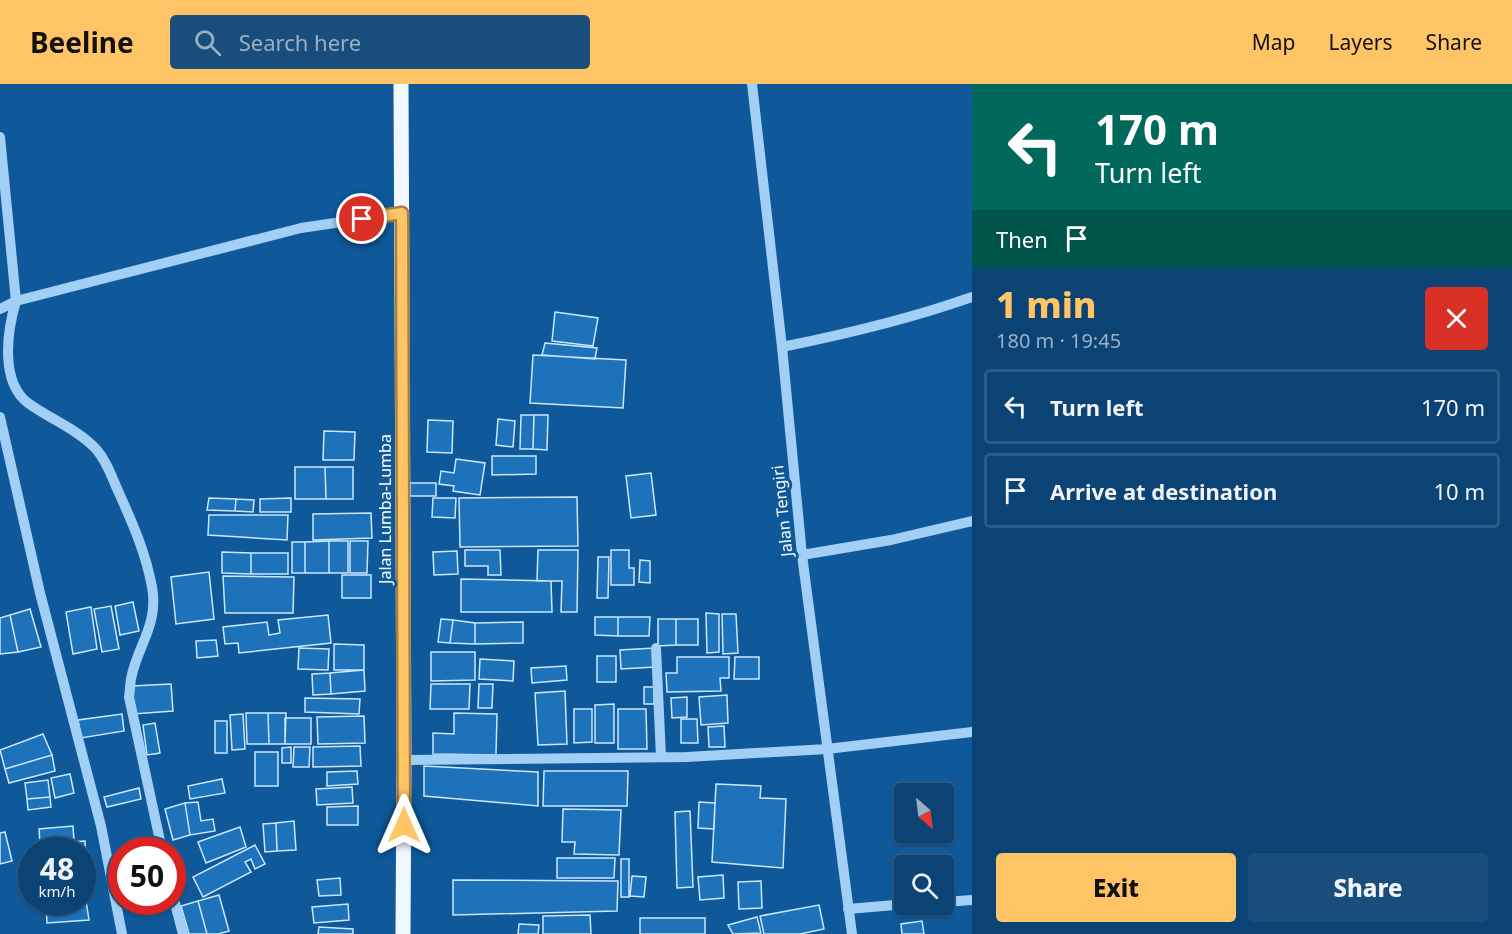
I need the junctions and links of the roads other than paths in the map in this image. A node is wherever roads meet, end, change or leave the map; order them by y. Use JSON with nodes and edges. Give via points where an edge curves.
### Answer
{"nodes":[{"id":1,"x":401,"y":84,"type":"edge"},
{"id":2,"x":752,"y":84,"type":"edge"},
{"id":3,"x":0,"y":137,"type":"edge"},
{"id":4,"x":402,"y":213,"type":"junction"},
{"id":5,"x":972,"y":297,"type":"edge"},
{"id":6,"x":16,"y":301,"type":"junction"},
{"id":7,"x":0,"y":309,"type":"edge"},
{"id":8,"x":782,"y":347,"type":"junction"},
{"id":9,"x":0,"y":417,"type":"edge"},
{"id":10,"x":972,"y":520,"type":"edge"},
{"id":11,"x":802,"y":555,"type":"junction"},
{"id":12,"x":656,"y":648,"type":"dead end"},
{"id":13,"x":972,"y":732,"type":"edge"},
{"id":14,"x":827,"y":749,"type":"junction"},
{"id":15,"x":661,"y":757,"type":"junction"},
{"id":16,"x":404,"y":760,"type":"junction"},
{"id":17,"x":159,"y":837,"type":"edge"},
{"id":18,"x":972,"y":900,"type":"edge"},
{"id":19,"x":954,"y":901,"type":"edge"},
{"id":20,"x":894,"y":905,"type":"edge"},
{"id":21,"x":848,"y":909,"type":"junction"},
{"id":22,"x":178,"y":915,"type":"edge"},
{"id":23,"x":122,"y":934,"type":"edge"},
{"id":24,"x":183,"y":934,"type":"edge"},
{"id":25,"x":403,"y":934,"type":"edge"},
{"id":26,"x":852,"y":934,"type":"edge"}],
"edges":[{"from":1,"to":4,"type":"main road","name":"Jalan Lumba-Lumba"},
{"from":2,"to":8,"type":"street","name":"Jalan Tengiri"},
{"from":3,"to":6,"type":"street"},
{"from":4,"to":6,"type":"street","via":[[301,228]]},
{"from":4,"to":16,"type":"main road","name":"Jalan Lumba-Lumba"},
{"from":5,"to":8,"type":"street","via":[[857,332]]},
{"from":6,"to":7,"type":"street"},
{"from":6,"to":17,"type":"street","via":[[7,344],[7,363],[15,387],[26,402],[95,448],[108,466],[140,541],[152,589],[153,612],[131,678],[129,697]]},
{"from":8,"to":11,"type":"street","name":"Jalan Tengiri"},
{"from":9,"to":23,"type":"street","via":[[40,593],[101,826]]},
{"from":10,"to":11,"type":"street","via":[[891,540]]},
{"from":11,"to":14,"type":"street","name":"Jalan Tengiri"},
{"from":12,"to":15,"type":"street"},
{"from":13,"to":14,"type":"street"},
{"from":14,"to":15,"type":"street"},
{"from":14,"to":21,"type":"street","name":"Jalan Tengiri"},
{"from":15,"to":16,"type":"street"},
{"from":16,"to":25,"type":"main road","name":"Jalan Lumba-Lumba"},
{"from":18,"to":19,"type":"street"},
{"from":20,"to":21,"type":"street"},
{"from":21,"to":26,"type":"street","name":"Jalan Tengiri"},
{"from":22,"to":24,"type":"street"}]}
